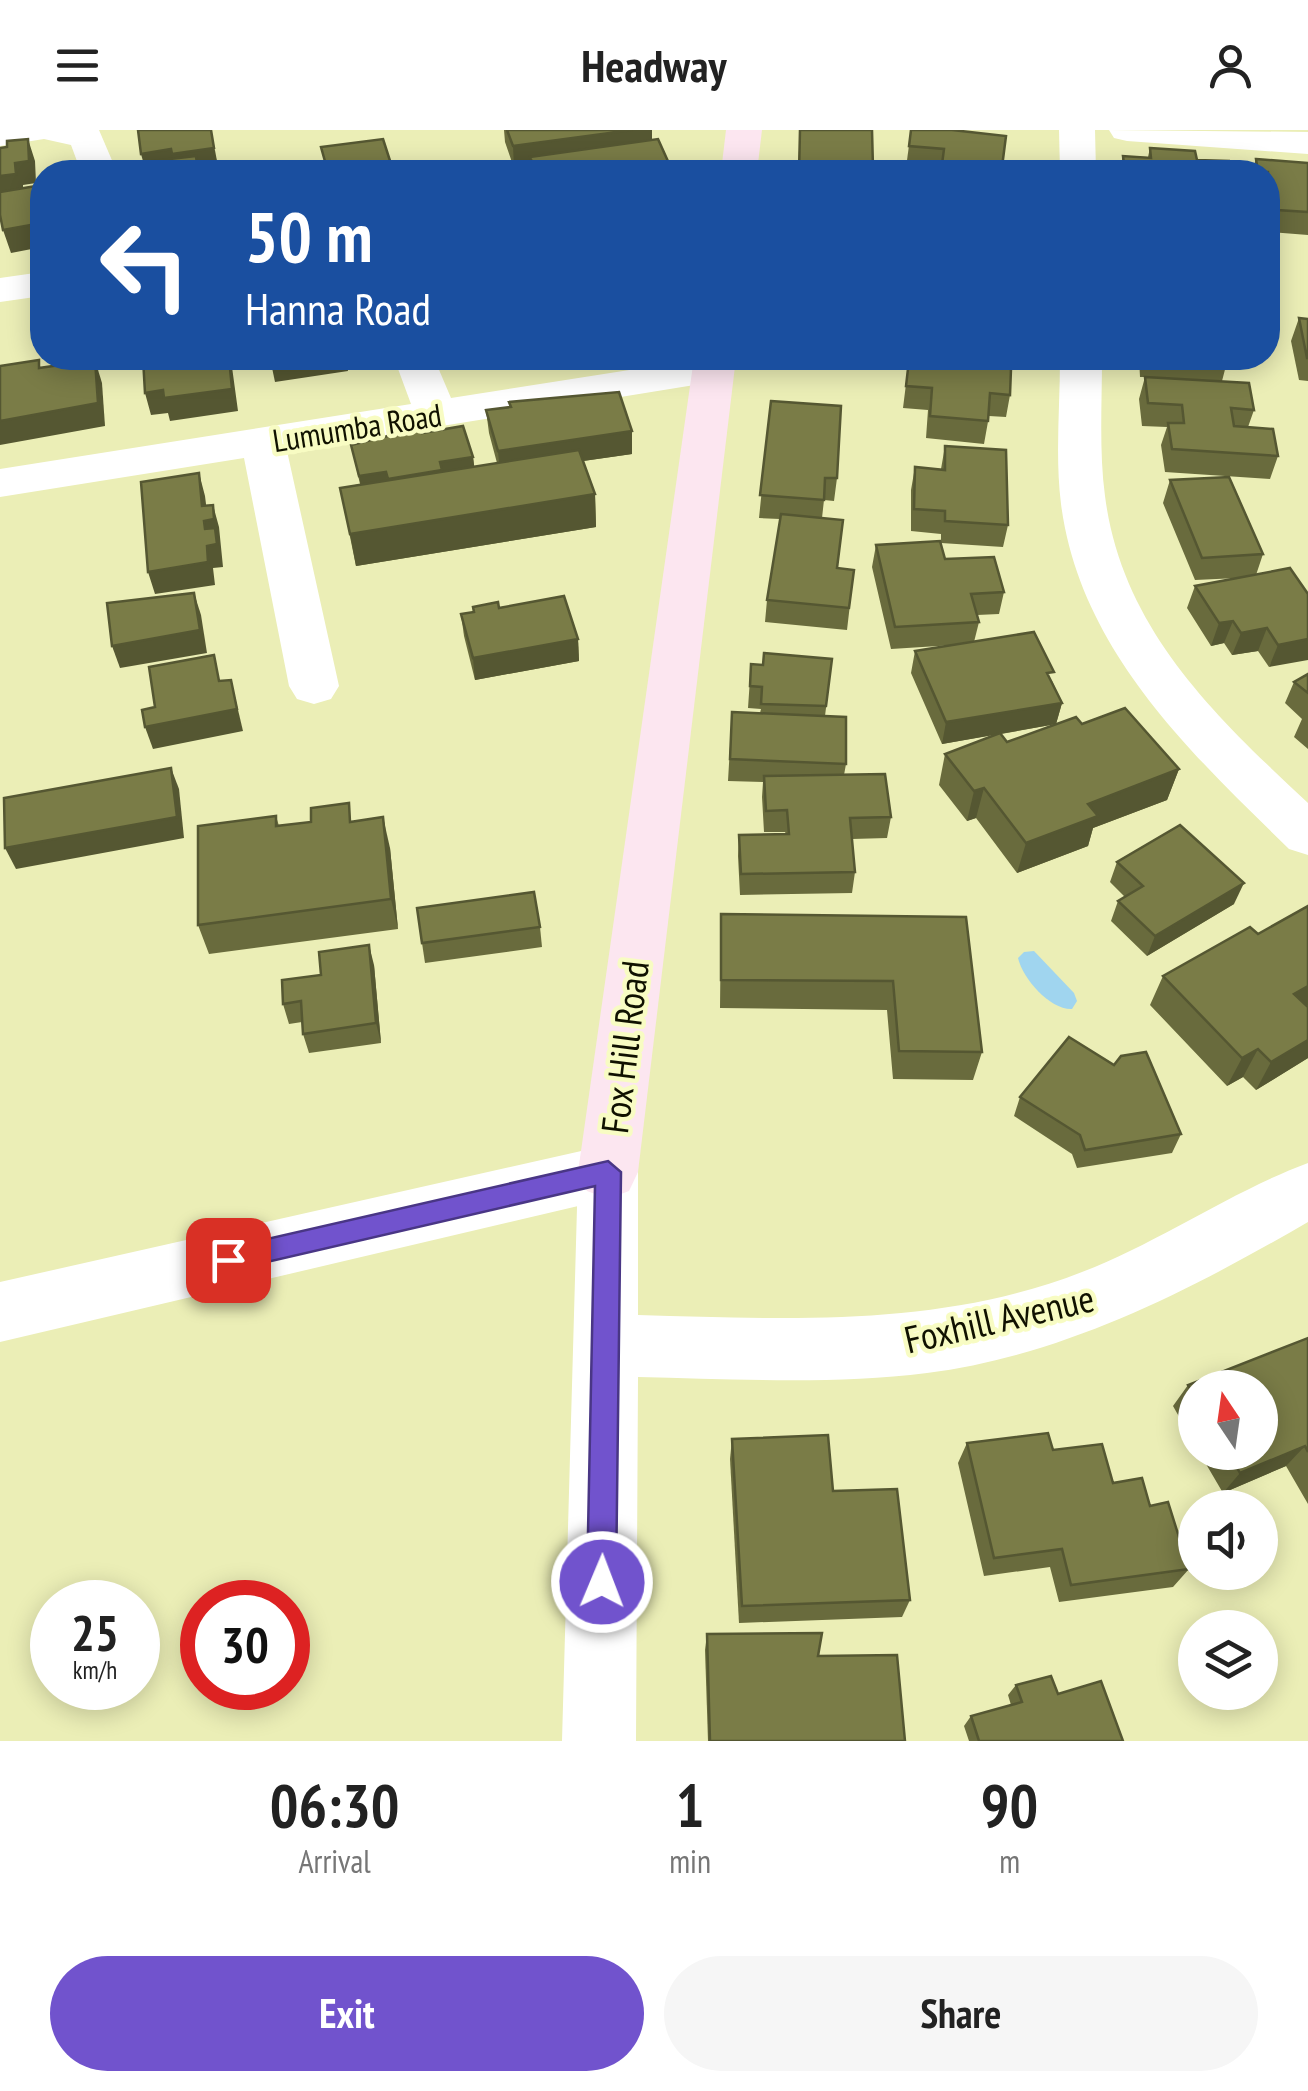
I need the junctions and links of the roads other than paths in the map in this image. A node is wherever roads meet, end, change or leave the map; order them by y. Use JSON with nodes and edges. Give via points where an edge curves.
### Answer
{"nodes":[{"id":1,"x":38,"y":130,"type":"edge"},
{"id":2,"x":49,"y":130,"type":"edge"},
{"id":3,"x":744,"y":130,"type":"edge"},
{"id":4,"x":1077,"y":130,"type":"edge"},
{"id":5,"x":1127,"y":130,"type":"edge"},
{"id":6,"x":0,"y":135,"type":"edge"},
{"id":7,"x":1308,"y":142,"type":"edge"},
{"id":8,"x":95,"y":160,"type":"edge"},
{"id":9,"x":740,"y":160,"type":"edge"},
{"id":10,"x":1078,"y":160,"type":"edge"},
{"id":11,"x":30,"y":286,"type":"edge"},
{"id":12,"x":0,"y":290,"type":"edge"},
{"id":13,"x":419,"y":370,"type":"edge"},
{"id":14,"x":677,"y":370,"type":"edge"},
{"id":15,"x":713,"y":370,"type":"edge"},
{"id":16,"x":1081,"y":370,"type":"edge"},
{"id":17,"x":437,"y":415,"type":"junction"},
{"id":18,"x":263,"y":442,"type":"junction"},
{"id":19,"x":0,"y":483,"type":"edge"},
{"id":20,"x":314,"y":686,"type":"dead end"},
{"id":21,"x":1308,"y":835,"type":"edge"},
{"id":22,"x":608,"y":1172,"type":"junction"},
{"id":23,"x":1308,"y":1190,"type":"edge"},
{"id":24,"x":0,"y":1312,"type":"edge"},
{"id":25,"x":605,"y":1345,"type":"junction"},
{"id":26,"x":599,"y":1741,"type":"edge"}],
"edges":[{"from":1,"to":6,"type":"street"},
{"from":2,"to":8,"type":"street","via":[[86,137]]},
{"from":3,"to":9,"type":"main road"},
{"from":4,"to":10,"type":"street"},
{"from":5,"to":7,"type":"street"},
{"from":11,"to":12,"type":"street"},
{"from":13,"to":17,"type":"street"},
{"from":14,"to":17,"type":"street","name":"Lumumba Road"},
{"from":15,"to":22,"type":"main road","name":"Fox Hill Road"},
{"from":16,"to":21,"type":"street","via":[[1084,509],[1108,592],[1136,654],[1186,716]]},
{"from":17,"to":18,"type":"street","name":"Lumumba Road"},
{"from":18,"to":19,"type":"street","name":"Lumumba Road"},
{"from":18,"to":20,"type":"street"},
{"from":22,"to":24,"type":"street"},
{"from":22,"to":25,"type":"street","name":"Fox Hill Road"},
{"from":23,"to":25,"type":"street","name":"Foxhill Avenue","via":[[1138,1284],[933,1342]]},
{"from":25,"to":26,"type":"street","name":"Fox Hill Road"}]}
